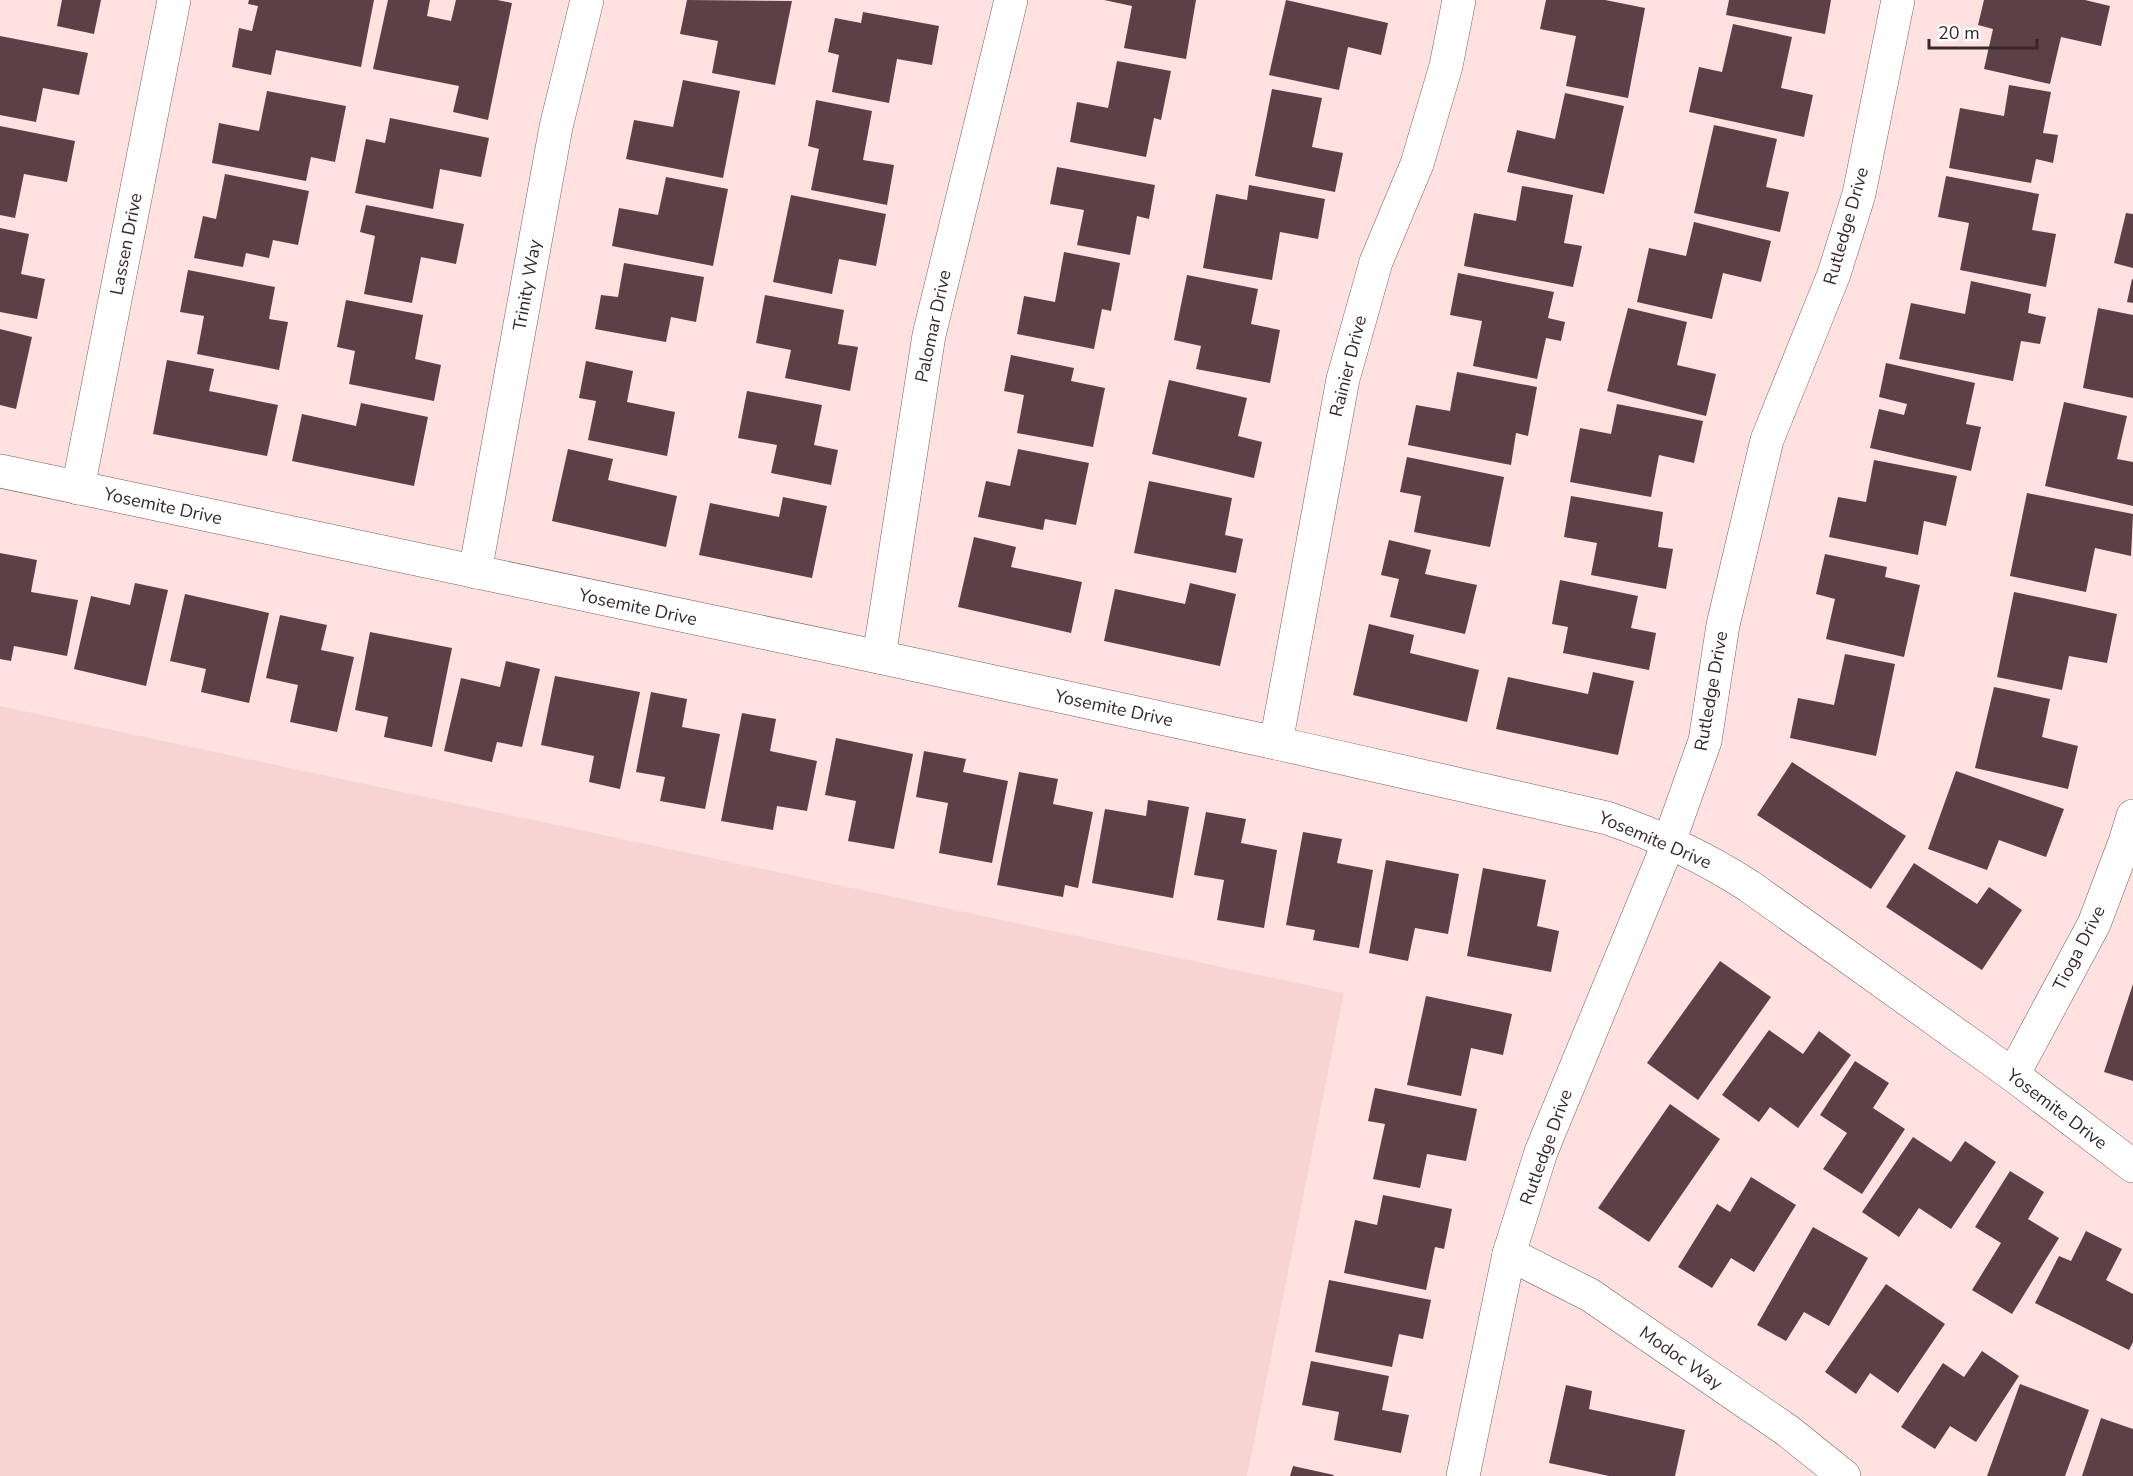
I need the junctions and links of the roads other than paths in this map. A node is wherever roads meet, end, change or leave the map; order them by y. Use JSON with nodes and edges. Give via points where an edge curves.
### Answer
{"nodes":[{"id":1,"x":174,"y":0,"type":"edge"},
{"id":2,"x":587,"y":0,"type":"edge"},
{"id":3,"x":1011,"y":0,"type":"edge"},
{"id":4,"x":1459,"y":0,"type":"edge"},
{"id":5,"x":1898,"y":0,"type":"edge"},
{"id":6,"x":0,"y":471,"type":"edge"},
{"id":7,"x":78,"y":488,"type":"junction"},
{"id":8,"x":475,"y":572,"type":"junction"},
{"id":9,"x":879,"y":657,"type":"junction"},
{"id":10,"x":1276,"y":743,"type":"junction"},
{"id":11,"x":2133,"y":816,"type":"edge"},
{"id":12,"x":1669,"y":842,"type":"junction"},
{"id":13,"x":2013,"y":1075,"type":"junction"},
{"id":14,"x":2133,"y":1166,"type":"edge"},
{"id":15,"x":1509,"y":1254,"type":"junction"},
{"id":16,"x":1463,"y":1476,"type":"edge"},
{"id":17,"x":1844,"y":1476,"type":"edge"}],
"edges":[{"from":1,"to":7,"type":"street","name":"Lassen Drive"},
{"from":2,"to":8,"type":"street","name":"Trinity Way","via":[[556,127]]},
{"from":3,"to":9,"type":"street","name":"Palomar Drive","via":[[928,335]]},
{"from":4,"to":10,"type":"street","name":"Rainier Drive","via":[[1446,66],[1417,164],[1376,262],[1342,379]]},
{"from":5,"to":12,"type":"street","name":"Rutledge Drive","via":[[1859,194],[1834,274],[1767,440],[1723,626],[1705,741]]},
{"from":6,"to":7,"type":"street","name":"Yosemite Drive"},
{"from":7,"to":8,"type":"street","name":"Yosemite Drive"},
{"from":8,"to":9,"type":"street","name":"Yosemite Drive"},
{"from":9,"to":10,"type":"street","name":"Yosemite Drive"},
{"from":10,"to":12,"type":"street","name":"Yosemite Drive","via":[[1580,810]]},
{"from":11,"to":13,"type":"street","name":"Tioga Drive","via":[[2094,924]]},
{"from":12,"to":13,"type":"street","name":"Yosemite Drive","via":[[1749,886]]},
{"from":12,"to":15,"type":"street","name":"Rutledge Drive","via":[[1541,1152]]},
{"from":13,"to":14,"type":"street","name":"Yosemite Drive"},
{"from":15,"to":16,"type":"street","name":"Rutledge Drive"},
{"from":15,"to":17,"type":"street","name":"Modoc Way","via":[[1590,1295],[1788,1431]]}]}
